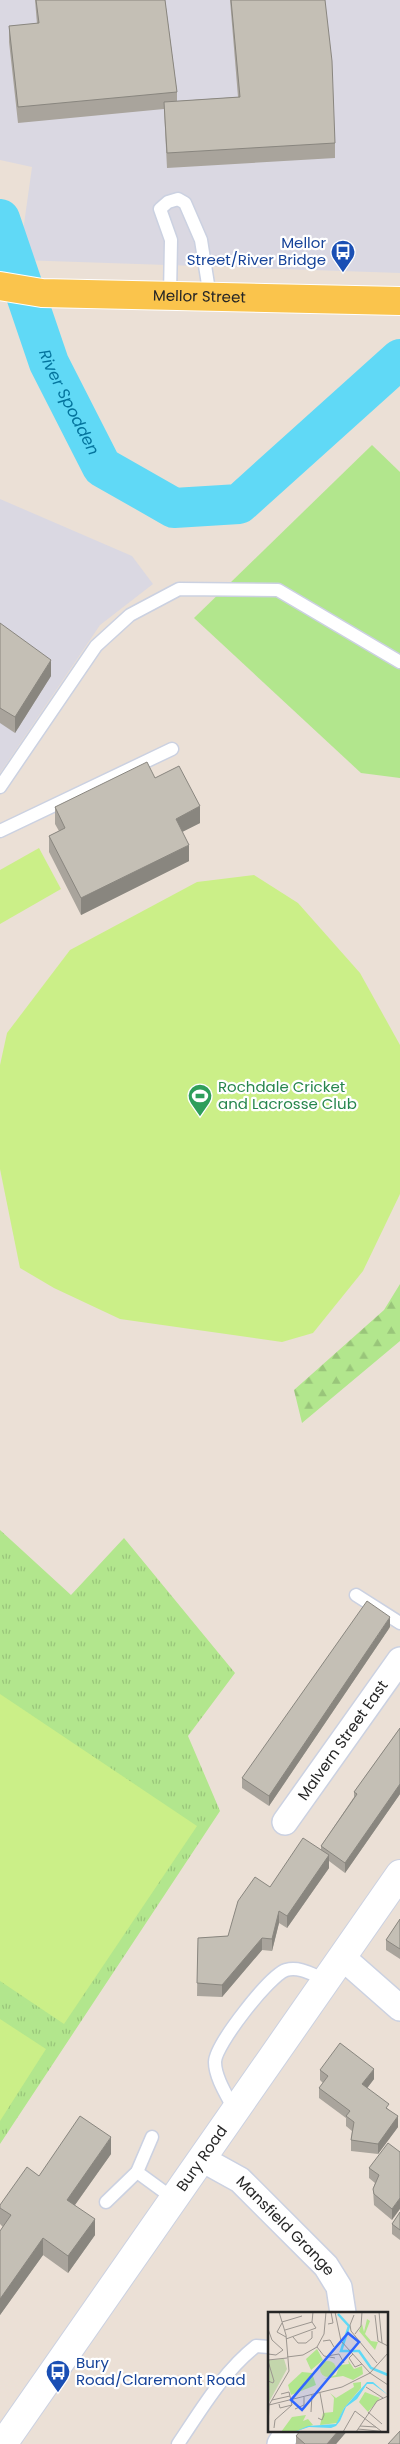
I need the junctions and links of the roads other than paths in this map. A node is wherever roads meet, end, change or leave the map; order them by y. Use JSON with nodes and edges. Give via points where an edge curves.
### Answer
{"nodes":[{"id":1,"x":0,"y":286,"type":"edge"},
{"id":2,"x":170,"y":296,"type":"junction"},
{"id":3,"x":210,"y":297,"type":"junction"},
{"id":4,"x":400,"y":302,"type":"edge"},
{"id":5,"x":400,"y":662,"type":"edge"},
{"id":6,"x":172,"y":749,"type":"dead end"},
{"id":7,"x":0,"y":786,"type":"edge"},
{"id":8,"x":0,"y":831,"type":"edge"},
{"id":9,"x":356,"y":1595,"type":"dead end"},
{"id":10,"x":400,"y":1623,"type":"edge"},
{"id":11,"x":400,"y":1660,"type":"edge"},
{"id":12,"x":285,"y":1822,"type":"dead end"},
{"id":13,"x":400,"y":1874,"type":"edge"},
{"id":14,"x":342,"y":1957,"type":"junction"},
{"id":15,"x":326,"y":1980,"type":"junction"},
{"id":16,"x":400,"y":2008,"type":"edge"},
{"id":17,"x":235,"y":2111,"type":"junction"},
{"id":18,"x":152,"y":2137,"type":"dead end"},
{"id":19,"x":202,"y":2159,"type":"junction"},
{"id":20,"x":137,"y":2172,"type":"junction"},
{"id":21,"x":174,"y":2199,"type":"junction"},
{"id":22,"x":106,"y":2202,"type":"dead end"},
{"id":23,"x":342,"y":2312,"type":"edge"},
{"id":24,"x":268,"y":2347,"type":"edge"},
{"id":25,"x":288,"y":2432,"type":"edge"},
{"id":26,"x":5,"y":2441,"type":"edge"},
{"id":27,"x":178,"y":2444,"type":"edge"},
{"id":28,"x":280,"y":2444,"type":"edge"}],
"edges":[{"from":1,"to":2,"type":"main road","name":"Mellor Street","via":[[42,293]]},
{"from":2,"to":3,"type":"main road","name":"Mellor Street"},
{"from":2,"to":3,"type":"lane","via":[[170,240],[160,209],[178,199],[185,203],[201,240]]},
{"from":3,"to":4,"type":"main road","name":"Mellor Street"},
{"from":5,"to":7,"type":"lane","via":[[278,590],[179,589],[130,616],[96,646]]},
{"from":6,"to":8,"type":"lane"},
{"from":9,"to":10,"type":"lane"},
{"from":11,"to":12,"type":"street","name":"Malvern Street East"},
{"from":13,"to":14,"type":"main road","name":"Bury Road"},
{"from":14,"to":15,"type":"main road","name":"Bury Road"},
{"from":14,"to":16,"type":"street"},
{"from":15,"to":17,"type":"main road","name":"Bury Road"},
{"from":15,"to":17,"type":"lane","via":[[302,1969],[286,1970],[254,1999],[220,2048],[215,2063]]},
{"from":17,"to":19,"type":"main road","name":"Bury Road"},
{"from":18,"to":20,"type":"lane"},
{"from":19,"to":21,"type":"main road","name":"Bury Road"},
{"from":19,"to":23,"type":"street","name":"Mansfield Grange","via":[[240,2180],[326,2266],[339,2287]]},
{"from":20,"to":21,"type":"lane"},
{"from":20,"to":22,"type":"lane"},
{"from":21,"to":26,"type":"main road","name":"Bury Road"},
{"from":24,"to":27,"type":"lane","via":[[256,2346],[241,2357]]},
{"from":25,"to":28,"type":"street"}]}
